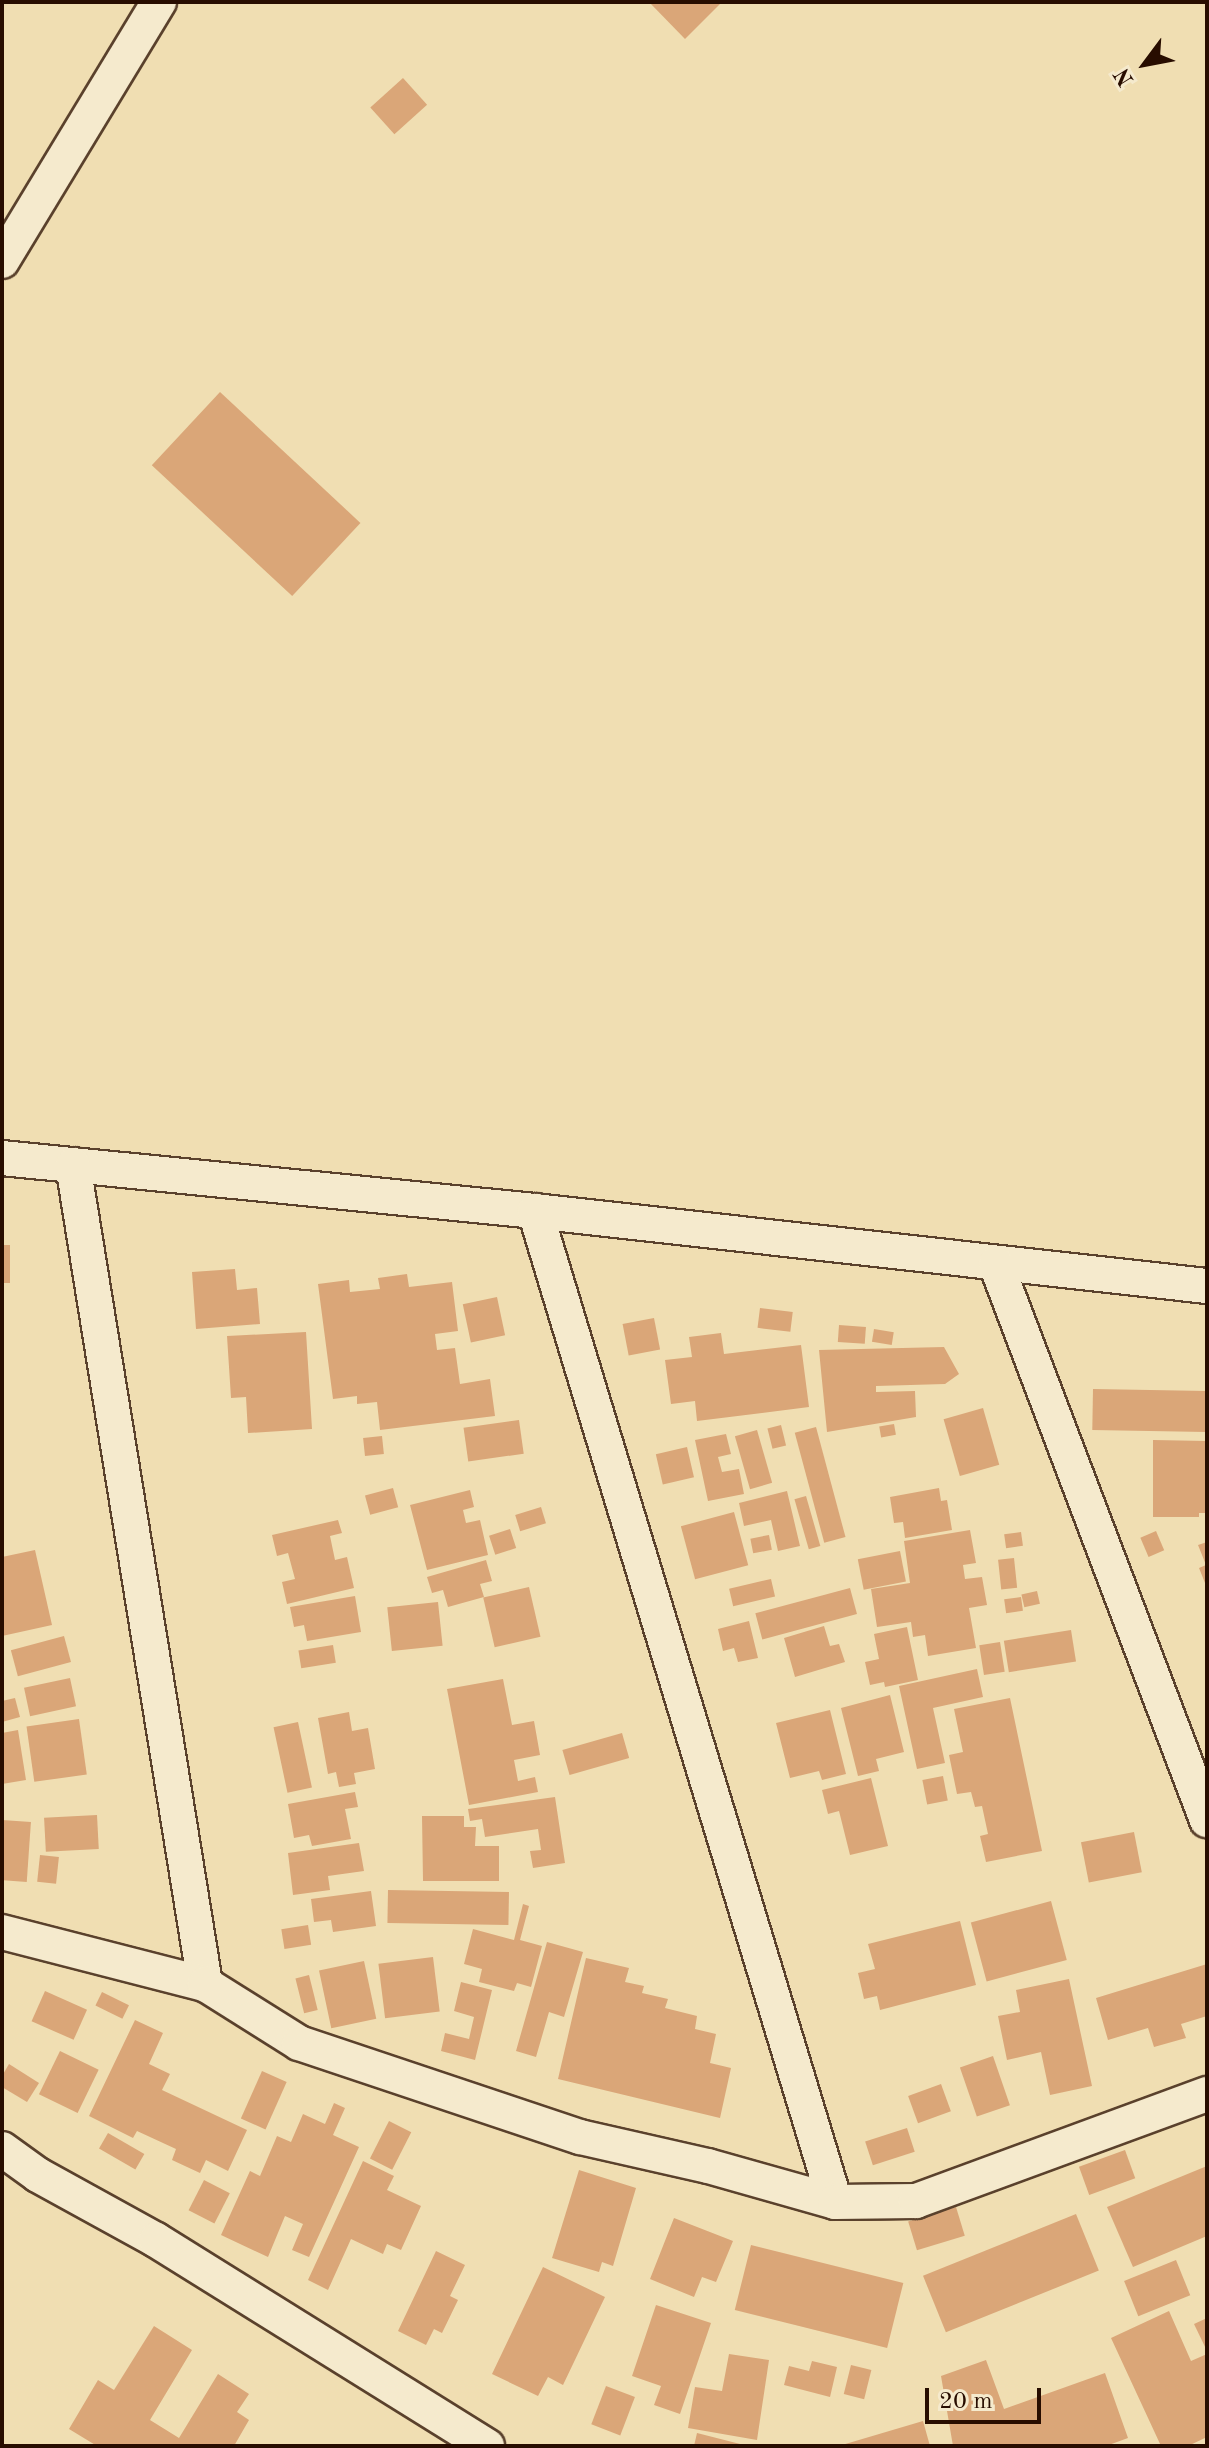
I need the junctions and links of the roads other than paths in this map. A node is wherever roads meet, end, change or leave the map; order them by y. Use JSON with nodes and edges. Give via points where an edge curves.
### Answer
{"nodes":[{"id":1,"x":159,"y":2,"type":"edge"},
{"id":2,"x":2,"y":261,"type":"edge"},
{"id":3,"x":2,"y":1158,"type":"edge"},
{"id":4,"x":73,"y":1165,"type":"junction"},
{"id":5,"x":535,"y":1211,"type":"junction"},
{"id":6,"x":996,"y":1264,"type":"junction"},
{"id":7,"x":1207,"y":1286,"type":"edge"},
{"id":8,"x":1207,"y":1820,"type":"edge"},
{"id":9,"x":2,"y":1932,"type":"edge"},
{"id":10,"x":205,"y":1984,"type":"junction"},
{"id":11,"x":1207,"y":2094,"type":"edge"},
{"id":12,"x":2,"y":2149,"type":"edge"},
{"id":13,"x":835,"y":2202,"type":"junction"},
{"id":14,"x":487,"y":2446,"type":"edge"}],
"edges":[{"from":1,"to":2,"type":"street"},
{"from":3,"to":4,"type":"street"},
{"from":4,"to":5,"type":"street"},
{"from":4,"to":10,"type":"street"},
{"from":5,"to":6,"type":"street"},
{"from":5,"to":13,"type":"street"},
{"from":6,"to":7,"type":"street"},
{"from":6,"to":8,"type":"street"},
{"from":9,"to":10,"type":"street"},
{"from":10,"to":13,"type":"street","via":[[299,2043],[580,2137]]},
{"from":11,"to":13,"type":"street","via":[[916,2201]]},
{"from":12,"to":14,"type":"street"}]}
